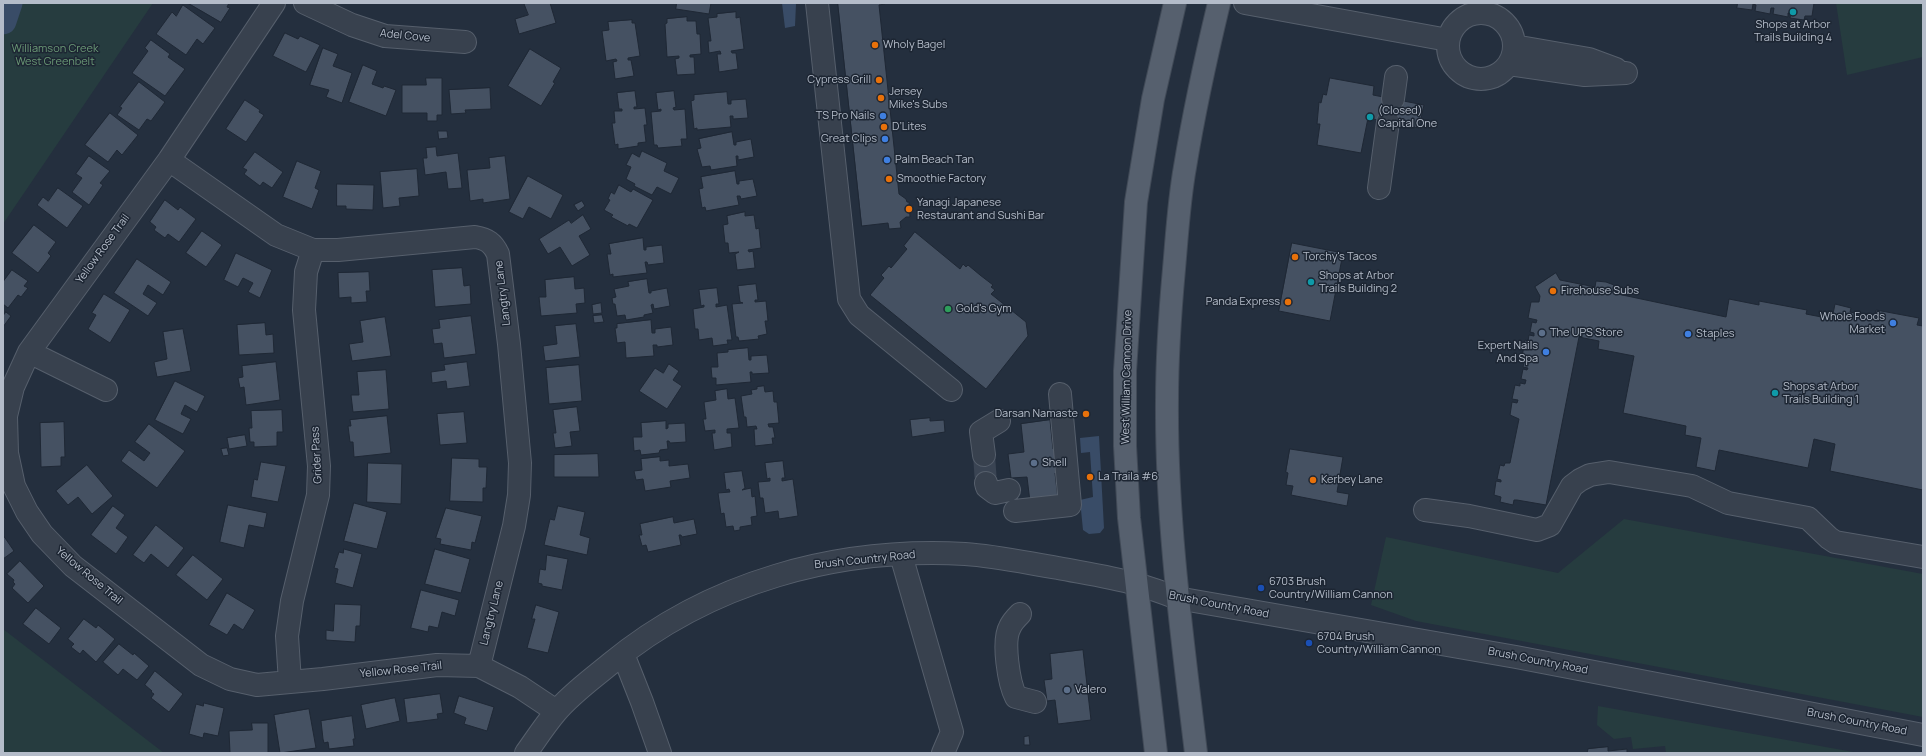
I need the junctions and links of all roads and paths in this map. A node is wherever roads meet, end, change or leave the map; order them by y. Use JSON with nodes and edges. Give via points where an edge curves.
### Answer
{"nodes":[{"id":1,"x":274,"y":3,"type":"edge"},
{"id":2,"x":305,"y":3,"type":"edge"},
{"id":3,"x":817,"y":3,"type":"edge"},
{"id":4,"x":1175,"y":3,"type":"edge"},
{"id":5,"x":1219,"y":3,"type":"edge"},
{"id":6,"x":1245,"y":3,"type":"edge"},
{"id":7,"x":1486,"y":9,"type":"edge"},
{"id":8,"x":1448,"y":40,"type":"junction"},
{"id":9,"x":465,"y":42,"type":"dead end"},
{"id":10,"x":1396,"y":77,"type":"dead end"},
{"id":11,"x":1393,"y":99,"type":"dead end"},
{"id":12,"x":1388,"y":122,"type":"dead end"},
{"id":13,"x":169,"y":160,"type":"junction"},
{"id":14,"x":1379,"y":188,"type":"dead end"},
{"id":15,"x":313,"y":250,"type":"junction"},
{"id":16,"x":29,"y":352,"type":"junction"},
{"id":17,"x":106,"y":390,"type":"dead end"},
{"id":18,"x":951,"y":390,"type":"dead end"},
{"id":19,"x":1060,"y":394,"type":"dead end"},
{"id":20,"x":999,"y":421,"type":"dead end"},
{"id":21,"x":984,"y":455,"type":"tunnel mouth"},
{"id":22,"x":986,"y":483,"type":"dead end"},
{"id":23,"x":1009,"y":490,"type":"dead end"},
{"id":24,"x":1425,"y":510,"type":"dead end"},
{"id":25,"x":1015,"y":511,"type":"dead end"},
{"id":26,"x":901,"y":555,"type":"junction"},
{"id":27,"x":1923,"y":557,"type":"edge"},
{"id":28,"x":1136,"y":584,"type":"junction"},
{"id":29,"x":1177,"y":598,"type":"junction"},
{"id":30,"x":1020,"y":614,"type":"dead end"},
{"id":31,"x":623,"y":654,"type":"junction"},
{"id":32,"x":479,"y":666,"type":"junction"},
{"id":33,"x":290,"y":682,"type":"junction"},
{"id":34,"x":1035,"y":702,"type":"dead end"},
{"id":35,"x":556,"y":711,"type":"junction"},
{"id":36,"x":1923,"y":735,"type":"edge"},
{"id":37,"x":526,"y":753,"type":"edge"},
{"id":38,"x":660,"y":753,"type":"edge"},
{"id":39,"x":943,"y":753,"type":"edge"},
{"id":40,"x":1156,"y":753,"type":"edge"},
{"id":41,"x":1196,"y":753,"type":"edge"}],
"edges":[{"from":1,"to":13,"type":"street","name":"Yellow Rose Trail"},
{"from":2,"to":9,"type":"street","name":"Adel Cove","via":[[352,25],[385,36]]},
{"from":3,"to":18,"type":"street","via":[[849,299],[858,316]]},
{"from":4,"to":28,"type":"main road","name":"West William Cannon Drive","via":[[1153,99],[1136,202],[1129,287],[1125,446]]},
{"from":5,"to":29,"type":"main road","via":[[1201,77],[1185,168],[1170,318],[1167,401],[1170,504]]},
{"from":6,"to":8,"type":"street"},
{"from":7,"to":8,"type":"street","via":[[1460,20],[1454,26]]},
{"from":7,"to":8,"type":"street","via":[[1507,25],[1514,39],[1512,55],[1495,76],[1478,79],[1469,77],[1458,69],[1450,58]]},
{"from":10,"to":11,"type":"street"},
{"from":12,"to":14,"type":"street"},
{"from":13,"to":15,"type":"street","name":"Langtry Lane","via":[[276,235]]},
{"from":13,"to":16,"type":"street","name":"Yellow Rose Trail"},
{"from":15,"to":32,"type":"street","name":"Langtry Lane","via":[[475,237],[494,244],[498,254],[520,463],[519,495],[514,526]]},
{"from":15,"to":33,"type":"street","name":"Grider Pass","via":[[306,272],[304,310],[319,466],[318,495],[292,601],[288,636]]},
{"from":16,"to":17,"type":"street"},
{"from":16,"to":33,"type":"street","name":"Yellow Rose Trail","via":[[13,387],[6,416],[7,454],[14,486],[26,512],[42,534],[73,566],[201,665],[230,679],[257,685]]},
{"from":19,"to":25,"type":"street","via":[[1070,505]]},
{"from":20,"to":21,"type":"street","via":[[981,432]]},
{"from":22,"to":23,"type":"street","via":[[995,493]]},
{"from":24,"to":27,"type":"street","via":[[1537,530],[1544,529],[1556,518],[1572,486],[1590,475],[1609,472],[1692,486],[1728,503],[1808,518],[1835,542]]},
{"from":26,"to":28,"type":"street","name":"Brush Country Road","via":[[964,554],[1005,559]]},
{"from":26,"to":31,"type":"street","name":"Brush Country Road","via":[[840,560],[770,576],[728,592],[685,613]]},
{"from":26,"to":39,"type":"street","via":[[952,732]]},
{"from":28,"to":29,"type":"street","name":"Brush Country Road"},
{"from":28,"to":40,"type":"main road","name":"West William Cannon Drive"},
{"from":29,"to":36,"type":"street","name":"Brush Country Road","via":[[1516,657]]},
{"from":29,"to":41,"type":"main road"},
{"from":30,"to":34,"type":"street","via":[[1009,628],[1007,650],[1011,689],[1016,697]]},
{"from":31,"to":35,"type":"street","name":"Brush Country Road"},
{"from":31,"to":38,"type":"street"},
{"from":32,"to":33,"type":"street","name":"Yellow Rose Trail","via":[[437,665]]},
{"from":32,"to":35,"type":"street","name":"Yellow Rose Trail","via":[[520,687]]},
{"from":35,"to":37,"type":"street","name":"Brush Country Road"}]}
